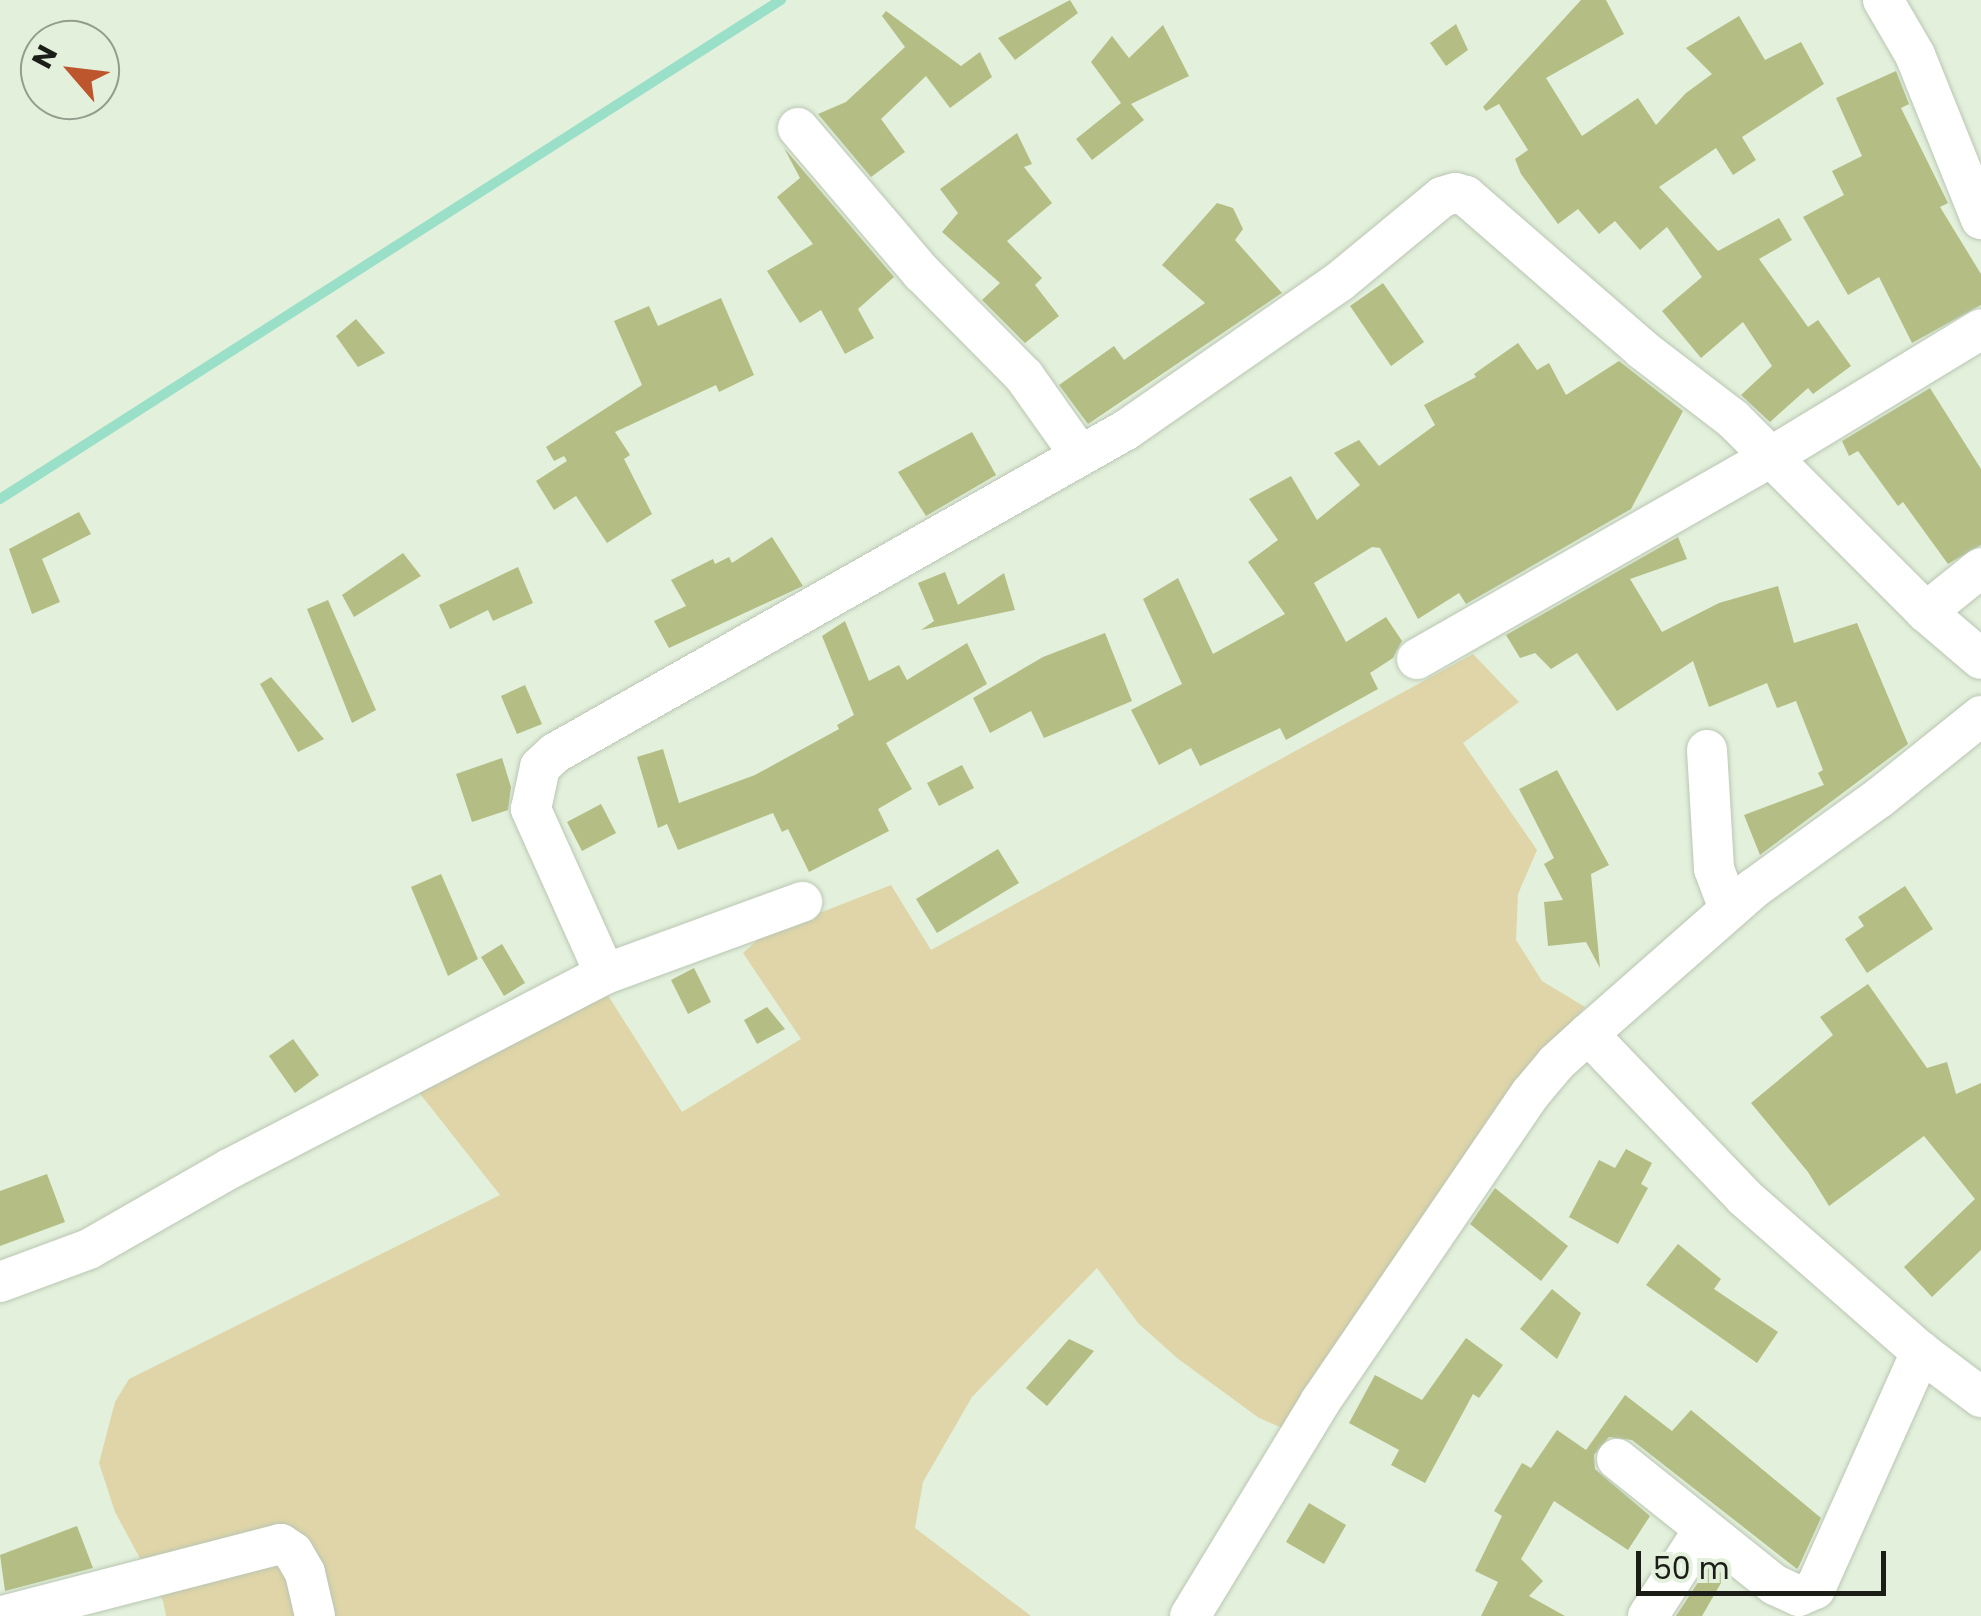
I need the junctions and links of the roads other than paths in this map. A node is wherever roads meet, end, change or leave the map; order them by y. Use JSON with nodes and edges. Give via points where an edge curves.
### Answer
{"nodes":[{"id":1,"x":1883,"y":0,"type":"edge"},
{"id":2,"x":798,"y":128,"type":"dead end"},
{"id":3,"x":1981,"y":220,"type":"edge"},
{"id":4,"x":1981,"y":329,"type":"edge"},
{"id":5,"x":1080,"y":455,"type":"junction"},
{"id":6,"x":1774,"y":455,"type":"junction"},
{"id":7,"x":1981,"y":568,"type":"edge"},
{"id":8,"x":1926,"y":612,"type":"junction"},
{"id":9,"x":1417,"y":659,"type":"dead end"},
{"id":10,"x":1981,"y":659,"type":"edge"},
{"id":11,"x":1981,"y":716,"type":"edge"},
{"id":12,"x":1708,"y":750,"type":"dead end"},
{"id":13,"x":802,"y":902,"type":"dead end"},
{"id":14,"x":1729,"y":909,"type":"junction"},
{"id":15,"x":605,"y":974,"type":"junction"},
{"id":16,"x":1588,"y":1034,"type":"junction"},
{"id":17,"x":0,"y":1282,"type":"edge"},
{"id":18,"x":1921,"y":1352,"type":"junction"},
{"id":19,"x":1981,"y":1397,"type":"edge"},
{"id":20,"x":1617,"y":1459,"type":"dead end"},
{"id":21,"x":1704,"y":1529,"type":"junction"},
{"id":22,"x":2,"y":1616,"type":"edge"},
{"id":23,"x":315,"y":1616,"type":"edge"},
{"id":24,"x":1190,"y":1616,"type":"edge"},
{"id":25,"x":1648,"y":1616,"type":"edge"}],
"edges":[{"from":1,"to":3,"type":"street","via":[[1915,55]]},
{"from":2,"to":5,"type":"street","via":[[922,273],[1024,376]]},
{"from":4,"to":6,"type":"street"},
{"from":5,"to":6,"type":"street","via":[[1339,282],[1455,193]]},
{"from":5,"to":15,"type":"street","via":[[555,753],[540,768],[531,809]]},
{"from":6,"to":8,"type":"street"},
{"from":6,"to":9,"type":"street"},
{"from":7,"to":8,"type":"street"},
{"from":8,"to":10,"type":"street"},
{"from":11,"to":14,"type":"street"},
{"from":12,"to":14,"type":"street","via":[[1714,869]]},
{"from":13,"to":15,"type":"street"},
{"from":14,"to":16,"type":"street"},
{"from":15,"to":17,"type":"street","via":[[231,1168],[89,1250]]},
{"from":16,"to":18,"type":"street","via":[[1745,1198]]},
{"from":16,"to":24,"type":"street","via":[[1531,1094],[1320,1402]]},
{"from":18,"to":19,"type":"street"},
{"from":18,"to":21,"type":"street","via":[[1815,1589],[1799,1596],[1775,1586]]},
{"from":20,"to":21,"type":"street"},
{"from":21,"to":25,"type":"street"},
{"from":22,"to":23,"type":"street","via":[[281,1544],[305,1573]]}]}
